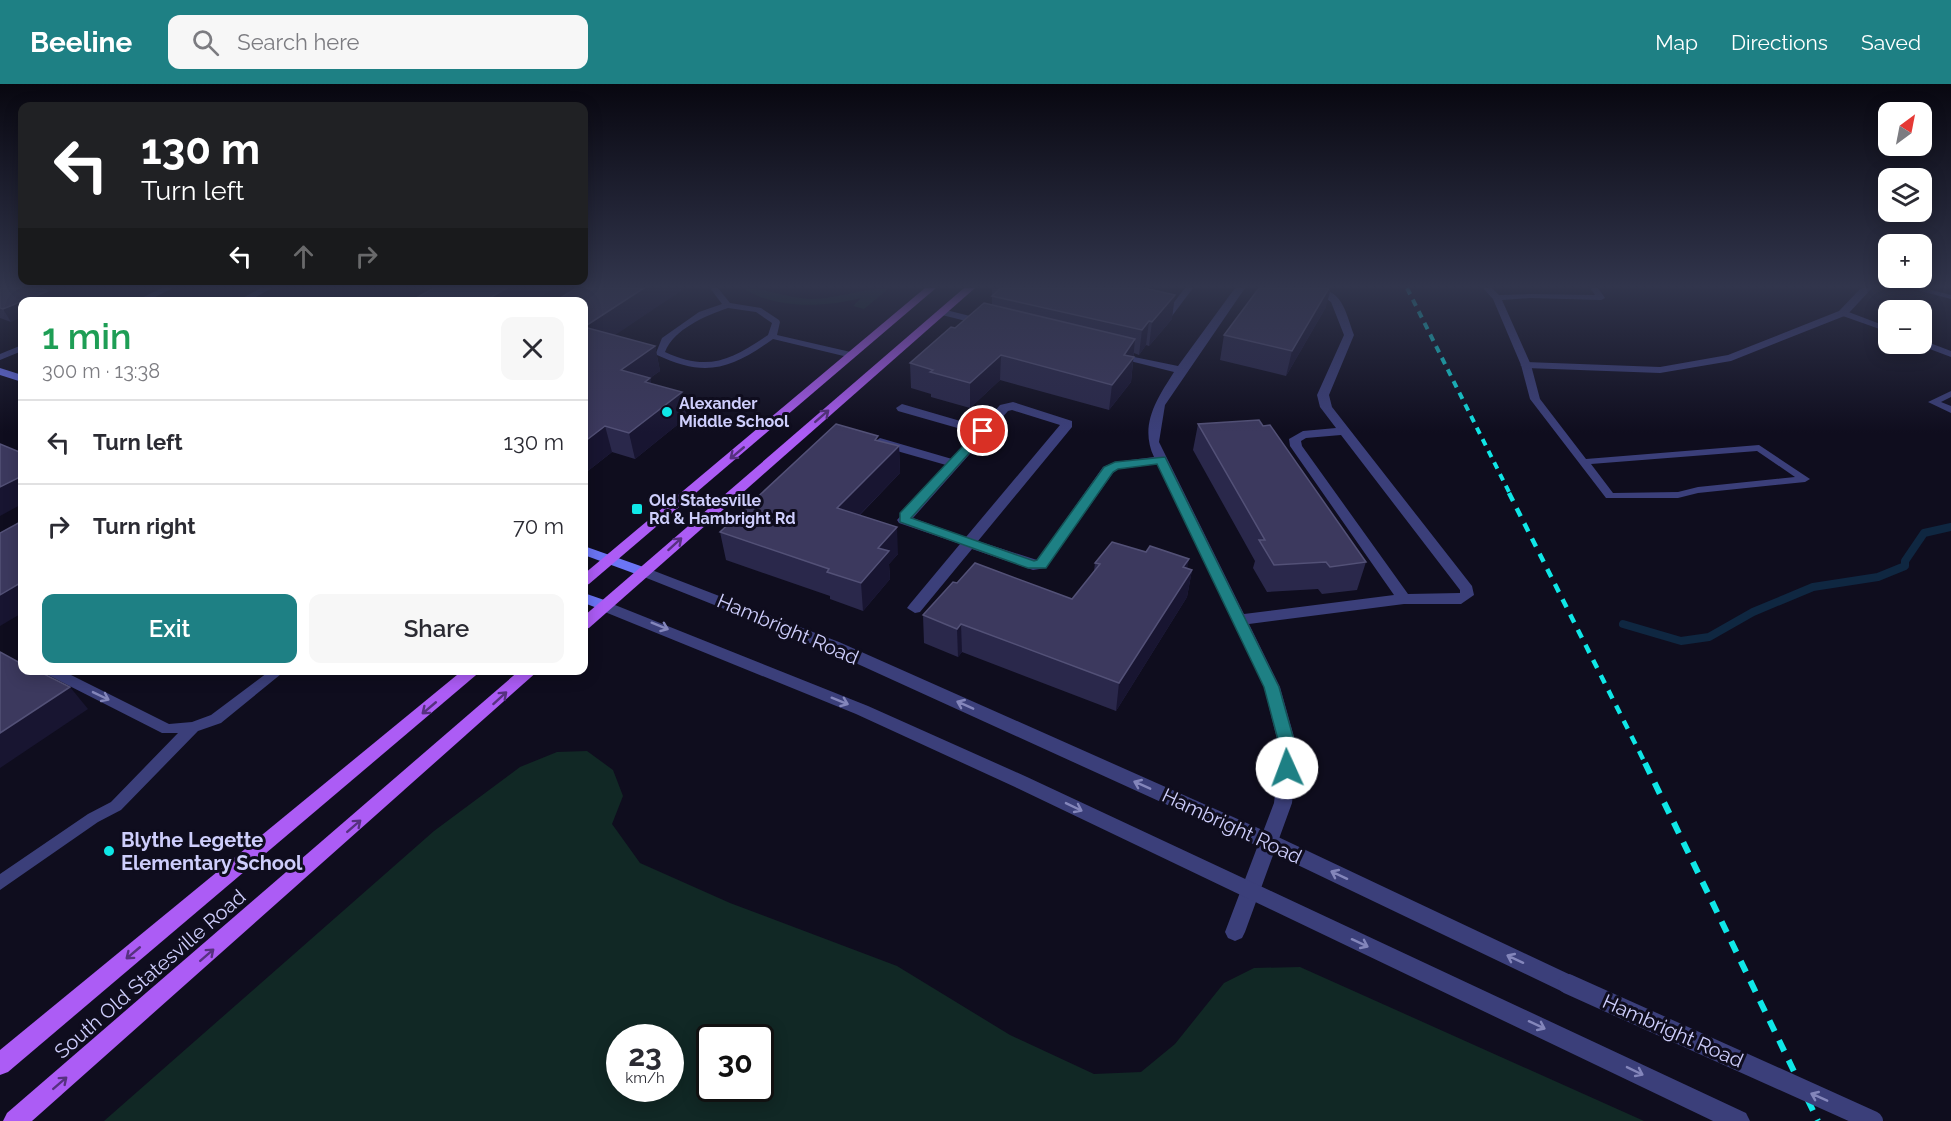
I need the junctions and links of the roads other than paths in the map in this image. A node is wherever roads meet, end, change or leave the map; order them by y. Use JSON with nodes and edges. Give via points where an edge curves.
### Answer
{"nodes":[{"id":1,"x":670,"y":336,"type":"edge"},
{"id":2,"x":772,"y":336,"type":"edge"},
{"id":3,"x":774,"y":336,"type":"edge"},
{"id":4,"x":874,"y":336,"type":"edge"},
{"id":5,"x":914,"y":336,"type":"edge"},
{"id":6,"x":1205,"y":336,"type":"edge"},
{"id":7,"x":1348,"y":336,"type":"edge"},
{"id":8,"x":1514,"y":336,"type":"edge"},
{"id":9,"x":1785,"y":336,"type":"edge"},
{"id":10,"x":1932,"y":347,"type":"edge"},
{"id":11,"x":18,"y":350,"type":"edge"},
{"id":12,"x":1101,"y":351,"type":"edge"},
{"id":13,"x":1951,"y":354,"type":"edge"},
{"id":14,"x":852,"y":355,"type":"junction"},
{"id":15,"x":0,"y":357,"type":"edge"},
{"id":16,"x":1526,"y":365,"type":"junction"},
{"id":17,"x":1181,"y":370,"type":"junction"},
{"id":18,"x":0,"y":371,"type":"edge"},
{"id":19,"x":18,"y":378,"type":"edge"},
{"id":20,"x":1951,"y":393,"type":"edge"},
{"id":21,"x":902,"y":408,"type":"dead end"},
{"id":22,"x":1951,"y":410,"type":"edge"},
{"id":23,"x":983,"y":431,"type":"junction"},
{"id":24,"x":1345,"y":431,"type":"junction"},
{"id":25,"x":871,"y":440,"type":"edge"},
{"id":26,"x":1161,"y":460,"type":"junction"},
{"id":27,"x":1583,"y":462,"type":"junction"},
{"id":28,"x":953,"y":463,"type":"junction"},
{"id":29,"x":971,"y":544,"type":"junction"},
{"id":30,"x":588,"y":551,"type":"edge"},
{"id":31,"x":610,"y":559,"type":"junction"},
{"id":32,"x":644,"y":572,"type":"junction"},
{"id":33,"x":588,"y":577,"type":"edge"},
{"id":34,"x":1404,"y":599,"type":"junction"},
{"id":35,"x":588,"y":600,"type":"edge"},
{"id":36,"x":605,"y":606,"type":"junction"},
{"id":37,"x":915,"y":608,"type":"dead end"},
{"id":38,"x":1239,"y":620,"type":"junction"},
{"id":39,"x":588,"y":621,"type":"edge"},
{"id":40,"x":59,"y":675,"type":"edge"},
{"id":41,"x":273,"y":675,"type":"edge"},
{"id":42,"x":468,"y":675,"type":"edge"},
{"id":43,"x":525,"y":675,"type":"edge"},
{"id":44,"x":193,"y":727,"type":"junction"},
{"id":45,"x":1269,"y":842,"type":"junction"},
{"id":46,"x":0,"y":883,"type":"edge"},
{"id":47,"x":1250,"y":891,"type":"junction"},
{"id":48,"x":1235,"y":932,"type":"dead end"},
{"id":49,"x":0,"y":1064,"type":"edge"},
{"id":50,"x":15,"y":1121,"type":"edge"},
{"id":51,"x":1738,"y":1121,"type":"edge"},
{"id":52,"x":1873,"y":1121,"type":"edge"}],
"edges":[{"from":1,"to":2,"type":"lane","via":[[660,353],[680,364],[714,367],[744,356]]},
{"from":3,"to":14,"type":"lane"},
{"from":4,"to":14,"type":"main road"},
{"from":32,"to":5,"type":"main road","one_way":true},
{"from":6,"to":17,"type":"street"},
{"from":7,"to":24,"type":"street","via":[[1323,395],[1326,406]]},
{"from":8,"to":16,"type":"lane"},
{"from":9,"to":16,"type":"street","via":[[1731,358],[1660,370]]},
{"from":10,"to":13,"type":"lane"},
{"from":11,"to":15,"type":"lane"},
{"from":12,"to":17,"type":"street"},
{"from":14,"to":31,"type":"main road","one_way":true},
{"from":16,"to":27,"type":"lane","via":[[1535,399]]},
{"from":17,"to":26,"type":"street","via":[[1159,405],[1153,442]]},
{"from":18,"to":19,"type":"main road"},
{"from":20,"to":22,"type":"lane","via":[[1933,402]]},
{"from":21,"to":23,"type":"street"},
{"from":23,"to":28,"type":"street"},
{"from":23,"to":29,"type":"street","via":[[1008,407],[1068,424]]},
{"from":24,"to":34,"type":"street","via":[[1303,435],[1295,439],[1296,446]]},
{"from":24,"to":34,"type":"street","via":[[1467,589],[1467,595],[1461,599]]},
{"from":25,"to":28,"type":"street"},
{"from":26,"to":29,"type":"street","via":[[1108,470],[1041,565]]},
{"from":26,"to":38,"type":"street"},
{"from":27,"to":27,"type":"lane","via":[[1610,496],[1678,495],[1805,479],[1759,448]]},
{"from":28,"to":29,"type":"street","via":[[904,520]]},
{"from":29,"to":37,"type":"street"},
{"from":30,"to":31,"type":"main road","name":"Hambright Road"},
{"from":31,"to":32,"type":"main road","name":"Hambright Road"},
{"from":31,"to":33,"type":"main road"},
{"from":32,"to":36,"type":"main road"},
{"from":45,"to":32,"type":"street","name":"Hambright Road","one_way":true,"via":[[833,646]]},
{"from":34,"to":38,"type":"street"},
{"from":35,"to":36,"type":"main road"},
{"from":36,"to":39,"type":"main road"},
{"from":36,"to":47,"type":"street","one_way":true,"via":[[862,710]]},
{"from":38,"to":45,"type":"street","via":[[1272,687],[1289,751],[1283,803]]},
{"from":40,"to":44,"type":"lane","one_way":true,"via":[[167,729]]},
{"from":41,"to":44,"type":"lane","via":[[216,718]]},
{"from":42,"to":49,"type":"main road","name":"South Old Statesville Road","one_way":true},
{"from":50,"to":43,"type":"main road","name":"South Old Statesville Road","one_way":true},
{"from":44,"to":46,"type":"lane","via":[[116,806]]},
{"from":45,"to":47,"type":"street"},
{"from":52,"to":45,"type":"street","name":"Hambright Road","one_way":true,"bridge":true,"via":[[1568,984]]},
{"from":47,"to":48,"type":"street"},
{"from":47,"to":51,"type":"street","one_way":true}]}
